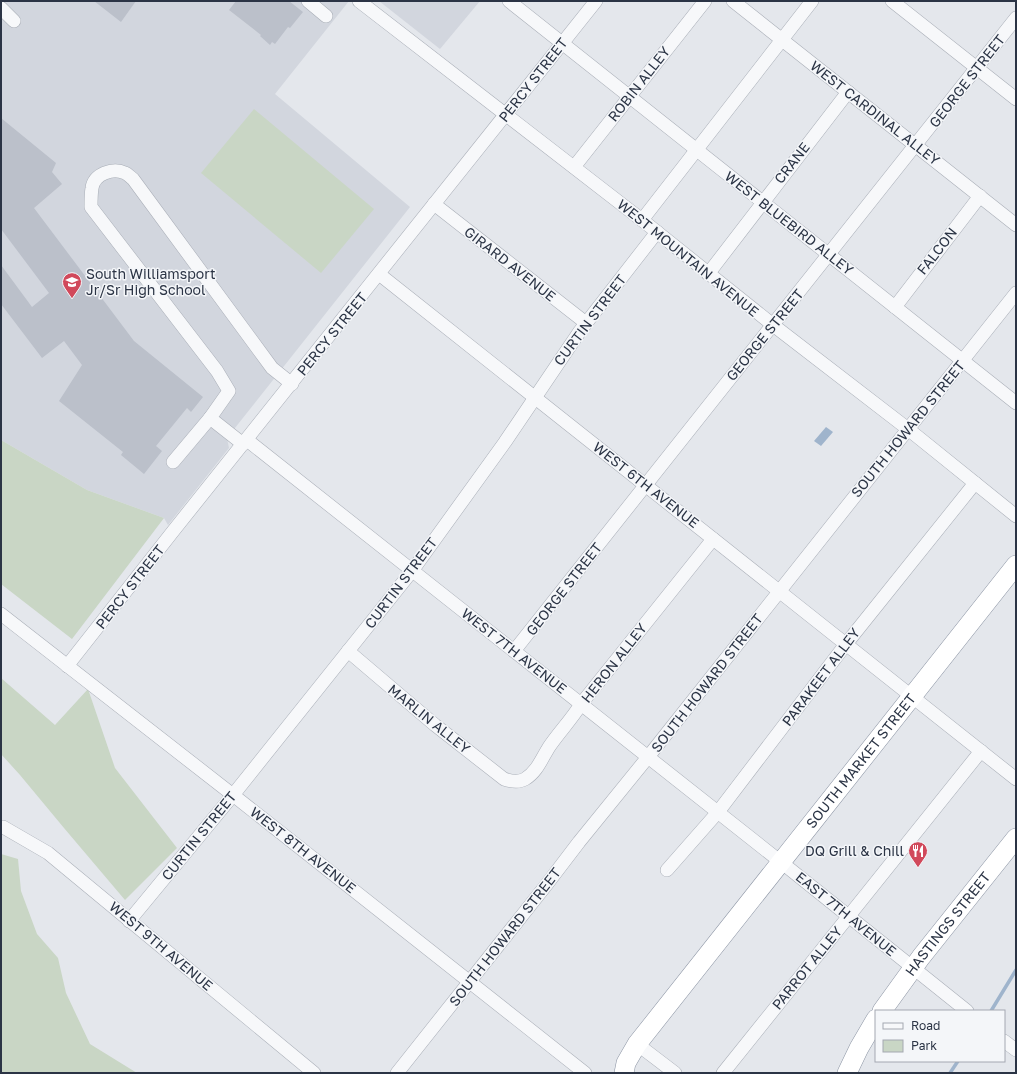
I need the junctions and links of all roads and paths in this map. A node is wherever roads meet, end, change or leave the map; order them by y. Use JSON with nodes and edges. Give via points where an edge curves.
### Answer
{"nodes":[{"id":1,"x":308,"y":1,"type":"edge"},
{"id":2,"x":359,"y":1,"type":"edge"},
{"id":3,"x":509,"y":1,"type":"edge"},
{"id":4,"x":596,"y":1,"type":"edge"},
{"id":5,"x":705,"y":1,"type":"edge"},
{"id":6,"x":733,"y":1,"type":"edge"},
{"id":7,"x":812,"y":1,"type":"edge"},
{"id":8,"x":892,"y":1,"type":"edge"},
{"id":9,"x":1,"y":8,"type":"edge"},
{"id":10,"x":326,"y":16,"type":"dead end"},
{"id":11,"x":1016,"y":18,"type":"edge"},
{"id":12,"x":14,"y":21,"type":"dead end"},
{"id":13,"x":782,"y":39,"type":"junction"},
{"id":14,"x":562,"y":44,"type":"junction"},
{"id":15,"x":977,"y":68,"type":"junction"},
{"id":16,"x":848,"y":92,"type":"junction"},
{"id":17,"x":629,"y":96,"type":"junction"},
{"id":18,"x":1016,"y":99,"type":"edge"},
{"id":19,"x":506,"y":115,"type":"junction"},
{"id":20,"x":916,"y":146,"type":"junction"},
{"id":21,"x":696,"y":150,"type":"junction"},
{"id":22,"x":574,"y":167,"type":"junction"},
{"id":23,"x":980,"y":196,"type":"junction"},
{"id":24,"x":763,"y":202,"type":"junction"},
{"id":25,"x":434,"y":204,"type":"junction"},
{"id":26,"x":642,"y":220,"type":"junction"},
{"id":27,"x":1016,"y":225,"type":"edge"},
{"id":28,"x":657,"y":232,"type":"junction"},
{"id":29,"x":829,"y":255,"type":"junction"},
{"id":30,"x":379,"y":274,"type":"junction"},
{"id":31,"x":708,"y":274,"type":"junction"},
{"id":32,"x":1016,"y":293,"type":"edge"},
{"id":33,"x":895,"y":307,"type":"junction"},
{"id":34,"x":586,"y":323,"type":"junction"},
{"id":35,"x":773,"y":325,"type":"junction"},
{"id":36,"x":963,"y":361,"type":"junction"},
{"id":37,"x":292,"y":384,"type":"junction"},
{"id":38,"x":534,"y":397,"type":"junction"},
{"id":39,"x":1016,"y":403,"type":"edge"},
{"id":40,"x":210,"y":418,"type":"junction"},
{"id":41,"x":908,"y":430,"type":"junction"},
{"id":42,"x":245,"y":442,"type":"junction"},
{"id":43,"x":173,"y":462,"type":"dead end"},
{"id":44,"x":975,"y":483,"type":"junction"},
{"id":45,"x":646,"y":485,"type":"junction"},
{"id":46,"x":1016,"y":516,"type":"edge"},
{"id":47,"x":713,"y":538,"type":"junction"},
{"id":48,"x":1016,"y":565,"type":"edge"},
{"id":49,"x":412,"y":571,"type":"junction"},
{"id":50,"x":779,"y":591,"type":"junction"},
{"id":51,"x":1,"y":614,"type":"edge"},
{"id":52,"x":846,"y":644,"type":"junction"},
{"id":53,"x":348,"y":651,"type":"junction"},
{"id":54,"x":514,"y":651,"type":"junction"},
{"id":55,"x":67,"y":666,"type":"junction"},
{"id":56,"x":912,"y":696,"type":"junction"},
{"id":57,"x":582,"y":704,"type":"junction"},
{"id":58,"x":981,"y":751,"type":"junction"},
{"id":59,"x":648,"y":757,"type":"junction"},
{"id":60,"x":1016,"y":779,"type":"edge"},
{"id":61,"x":513,"y":781,"type":"joint"},
{"id":62,"x":233,"y":795,"type":"junction"},
{"id":63,"x":718,"y":812,"type":"junction"},
{"id":64,"x":3,"y":826,"type":"dead end"},
{"id":65,"x":1016,"y":838,"type":"edge"},
{"id":66,"x":781,"y":862,"type":"junction"},
{"id":67,"x":667,"y":870,"type":"dead end"},
{"id":68,"x":849,"y":916,"type":"junction"},
{"id":69,"x":130,"y":921,"type":"junction"},
{"id":70,"x":913,"y":968,"type":"junction"},
{"id":71,"x":470,"y":982,"type":"junction"},
{"id":72,"x":883,"y":1010,"type":"edge"},
{"id":73,"x":966,"y":1010,"type":"edge"},
{"id":74,"x":875,"y":1021,"type":"edge"},
{"id":75,"x":1005,"y":1042,"type":"edge"},
{"id":76,"x":637,"y":1044,"type":"junction"},
{"id":77,"x":1016,"y":1050,"type":"edge"},
{"id":78,"x":314,"y":1073,"type":"edge"},
{"id":79,"x":397,"y":1073,"type":"edge"},
{"id":80,"x":585,"y":1073,"type":"edge"},
{"id":81,"x":624,"y":1073,"type":"edge"},
{"id":82,"x":675,"y":1073,"type":"edge"},
{"id":83,"x":723,"y":1073,"type":"edge"},
{"id":84,"x":847,"y":1073,"type":"edge"}],
"edges":[{"from":1,"to":10,"type":"street"},
{"from":2,"to":19,"type":"street","name":"WEST MOUNTAIN AVENUE"},
{"from":3,"to":14,"type":"street","name":"WEST BLUEBIRD ALLEY"},
{"from":4,"to":14,"type":"street","name":"PERCY STREET"},
{"from":5,"to":17,"type":"street","name":"ROBIN ALLEY"},
{"from":6,"to":13,"type":"street","name":"WEST CARDINAL ALLEY"},
{"from":7,"to":13,"type":"street"},
{"from":8,"to":15,"type":"street"},
{"from":9,"to":12,"type":"street"},
{"from":11,"to":15,"type":"street","name":"GEORGE STREET"},
{"from":13,"to":16,"type":"street","name":"WEST CARDINAL ALLEY"},
{"from":13,"to":21,"type":"street"},
{"from":14,"to":17,"type":"street","name":"WEST BLUEBIRD ALLEY"},
{"from":14,"to":19,"type":"street","name":"PERCY STREET"},
{"from":15,"to":18,"type":"street"},
{"from":15,"to":20,"type":"street","name":"GEORGE STREET"},
{"from":16,"to":20,"type":"street","name":"WEST CARDINAL ALLEY"},
{"from":16,"to":24,"type":"street","name":"CRANE"},
{"from":17,"to":21,"type":"street","name":"WEST BLUEBIRD ALLEY"},
{"from":17,"to":22,"type":"street","name":"ROBIN ALLEY"},
{"from":19,"to":22,"type":"street","name":"WEST MOUNTAIN AVENUE"},
{"from":19,"to":25,"type":"street","name":"PERCY STREET"},
{"from":20,"to":23,"type":"street","name":"WEST CARDINAL ALLEY"},
{"from":20,"to":29,"type":"street","name":"GEORGE STREET"},
{"from":21,"to":24,"type":"street","name":"WEST BLUEBIRD ALLEY"},
{"from":21,"to":26,"type":"street"},
{"from":22,"to":26,"type":"street","name":"WEST MOUNTAIN AVENUE"},
{"from":23,"to":27,"type":"street","name":"WEST CARDINAL ALLEY"},
{"from":23,"to":33,"type":"street","name":"FALCON"},
{"from":24,"to":29,"type":"street","name":"WEST BLUEBIRD ALLEY"},
{"from":24,"to":31,"type":"street","name":"CRANE"},
{"from":25,"to":30,"type":"street","name":"PERCY STREET"},
{"from":25,"to":34,"type":"street","name":"GIRARD AVENUE"},
{"from":26,"to":28,"type":"street","name":"WEST MOUNTAIN AVENUE"},
{"from":28,"to":31,"type":"street","name":"WEST MOUNTAIN AVENUE"},
{"from":28,"to":34,"type":"street","name":"CURTIN STREET"},
{"from":29,"to":33,"type":"street","name":"WEST BLUEBIRD ALLEY"},
{"from":29,"to":35,"type":"street","name":"GEORGE STREET"},
{"from":30,"to":37,"type":"street","name":"PERCY STREET"},
{"from":30,"to":38,"type":"street","name":"WEST 6TH AVENUE"},
{"from":31,"to":35,"type":"street","name":"WEST MOUNTAIN AVENUE"},
{"from":32,"to":36,"type":"street","name":"SOUTH HOWARD STREET"},
{"from":33,"to":36,"type":"street","name":"WEST BLUEBIRD ALLEY"},
{"from":34,"to":38,"type":"street","name":"CURTIN STREET"},
{"from":35,"to":41,"type":"street","name":"WEST MOUNTAIN AVENUE"},
{"from":35,"to":45,"type":"street","name":"GEORGE STREET"},
{"from":36,"to":39,"type":"street","name":"WEST BLUEBIRD ALLEY"},
{"from":36,"to":41,"type":"street","name":"SOUTH HOWARD STREET"},
{"from":37,"to":40,"type":"street","via":[[272,368],[133,179],[118,171],[104,173],[98,177],[92,188],[91,207],[229,390]]},
{"from":37,"to":42,"type":"street","name":"PERCY STREET"},
{"from":38,"to":45,"type":"street","name":"WEST 6TH AVENUE"},
{"from":38,"to":49,"type":"street","name":"CURTIN STREET","via":[[505,442]]},
{"from":40,"to":42,"type":"street","name":"WEST 7TH AVENUE"},
{"from":40,"to":43,"type":"street"},
{"from":41,"to":44,"type":"street","name":"WEST MOUNTAIN AVENUE"},
{"from":41,"to":50,"type":"street","name":"SOUTH HOWARD STREET"},
{"from":42,"to":49,"type":"street","name":"WEST 7TH AVENUE"},
{"from":42,"to":55,"type":"street","name":"PERCY STREET"},
{"from":44,"to":46,"type":"street","name":"WEST MOUNTAIN AVENUE"},
{"from":44,"to":52,"type":"street","name":"PARAKEET ALLEY"},
{"from":45,"to":47,"type":"street","name":"WEST 6TH AVENUE"},
{"from":45,"to":54,"type":"street","name":"GEORGE STREET"},
{"from":47,"to":50,"type":"street","name":"WEST 6TH AVENUE"},
{"from":47,"to":57,"type":"street","name":"HERON ALLEY"},
{"from":48,"to":56,"type":"highway","name":"SOUTH MARKET STREET"},
{"from":49,"to":53,"type":"street","name":"CURTIN STREET"},
{"from":49,"to":54,"type":"street","name":"WEST 7TH AVENUE"},
{"from":50,"to":52,"type":"street","name":"WEST 6TH AVENUE"},
{"from":50,"to":59,"type":"street","name":"SOUTH HOWARD STREET"},
{"from":51,"to":55,"type":"street","name":"WEST 8TH AVENUE"},
{"from":52,"to":56,"type":"street","name":"WEST 6TH AVENUE"},
{"from":52,"to":63,"type":"street","name":"PARAKEET ALLEY"},
{"from":53,"to":61,"type":"street","name":"MARLIN ALLEY","via":[[435,725],[504,779]]},
{"from":53,"to":62,"type":"street","name":"CURTIN STREET"},
{"from":54,"to":57,"type":"street","name":"WEST 7TH AVENUE"},
{"from":55,"to":62,"type":"street","name":"WEST 8TH AVENUE"},
{"from":56,"to":58,"type":"street","name":"WEST 6TH AVENUE"},
{"from":56,"to":66,"type":"highway","name":"SOUTH MARKET STREET"},
{"from":57,"to":59,"type":"street","name":"WEST 7TH AVENUE"},
{"from":57,"to":61,"type":"street","name":"HERON ALLEY","via":[[532,774],[524,780]]},
{"from":58,"to":60,"type":"street","name":"WEST 6TH AVENUE"},
{"from":58,"to":68,"type":"street","name":"PARROT ALLEY"},
{"from":59,"to":63,"type":"street","name":"WEST 7TH AVENUE"},
{"from":59,"to":71,"type":"street","name":"SOUTH HOWARD STREET"},
{"from":62,"to":69,"type":"street","name":"CURTIN STREET"},
{"from":62,"to":71,"type":"street","name":"WEST 8TH AVENUE"},
{"from":63,"to":66,"type":"street","name":"WEST 7TH AVENUE"},
{"from":63,"to":67,"type":"street","name":"PARAKEET ALLEY"},
{"from":64,"to":69,"type":"street","name":"WEST 9TH AVENUE","via":[[48,853]]},
{"from":65,"to":70,"type":"highway","name":"HASTINGS STREET"},
{"from":66,"to":68,"type":"street","name":"EAST 7TH AVENUE"},
{"from":66,"to":76,"type":"highway","name":"SOUTH MARKET STREET"},
{"from":68,"to":70,"type":"street","name":"EAST 7TH AVENUE"},
{"from":68,"to":83,"type":"street","name":"PARROT ALLEY"},
{"from":69,"to":78,"type":"street","name":"WEST 9TH AVENUE"},
{"from":70,"to":72,"type":"highway","name":"HASTINGS STREET"},
{"from":70,"to":73,"type":"street","name":"EAST 7TH AVENUE"},
{"from":71,"to":79,"type":"street","name":"SOUTH HOWARD STREET"},
{"from":71,"to":80,"type":"street","name":"WEST 8TH AVENUE"},
{"from":74,"to":84,"type":"highway"},
{"from":75,"to":77,"type":"street"},
{"from":76,"to":81,"type":"highway","name":"SOUTH MARKET STREET"},
{"from":76,"to":82,"type":"street"}]}
